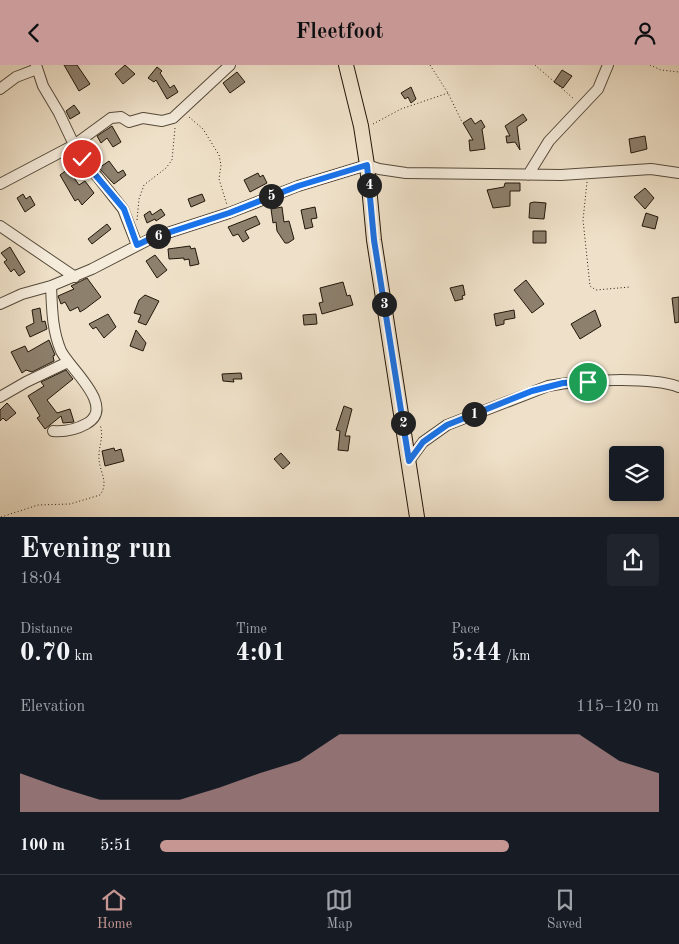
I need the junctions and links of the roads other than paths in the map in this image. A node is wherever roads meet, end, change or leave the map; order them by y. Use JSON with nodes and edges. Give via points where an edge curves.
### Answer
{"nodes":[{"id":1,"x":230,"y":65,"type":"edge"},
{"id":2,"x":346,"y":65,"type":"edge"},
{"id":3,"x":608,"y":65,"type":"edge"},
{"id":4,"x":36,"y":67,"type":"edge"},
{"id":5,"x":0,"y":89,"type":"edge"},
{"id":6,"x":74,"y":145,"type":"junction"},
{"id":7,"x":367,"y":165,"type":"junction"},
{"id":8,"x":679,"y":173,"type":"edge"},
{"id":9,"x":528,"y":175,"type":"junction"},
{"id":10,"x":0,"y":184,"type":"edge"},
{"id":11,"x":0,"y":226,"type":"edge"},
{"id":12,"x":136,"y":240,"type":"junction"},
{"id":13,"x":74,"y":277,"type":"junction"},
{"id":14,"x":51,"y":286,"type":"junction"},
{"id":15,"x":0,"y":304,"type":"edge"},
{"id":16,"x":68,"y":362,"type":"junction"},
{"id":17,"x":679,"y":387,"type":"edge"},
{"id":18,"x":0,"y":397,"type":"edge"},
{"id":19,"x":53,"y":431,"type":"dead end"},
{"id":20,"x":409,"y":461,"type":"junction"},
{"id":21,"x":417,"y":517,"type":"edge"}],
"edges":[{"from":1,"to":6,"type":"street","via":[[168,120],[143,118],[129,122],[121,117],[112,118]]},
{"from":2,"to":7,"type":"main road"},
{"from":3,"to":9,"type":"street","via":[[598,89],[550,141]]},
{"from":4,"to":5,"type":"street"},
{"from":4,"to":6,"type":"street"},
{"from":6,"to":10,"type":"street"},
{"from":6,"to":12,"type":"street","via":[[124,209]]},
{"from":7,"to":9,"type":"street","via":[[406,173]]},
{"from":7,"to":12,"type":"street","via":[[298,186],[229,213],[152,238]]},
{"from":7,"to":20,"type":"main road","via":[[374,240]]},
{"from":8,"to":9,"type":"street","via":[[642,169]]},
{"from":11,"to":13,"type":"street"},
{"from":12,"to":13,"type":"street"},
{"from":13,"to":14,"type":"street"},
{"from":14,"to":15,"type":"street"},
{"from":14,"to":16,"type":"street","via":[[54,327]]},
{"from":16,"to":18,"type":"street"},
{"from":16,"to":19,"type":"street","via":[[94,397],[97,411],[95,417],[83,426],[70,431]]},
{"from":17,"to":20,"type":"street","via":[[642,380],[548,386],[447,425],[423,442]]},
{"from":20,"to":21,"type":"main road"}]}
